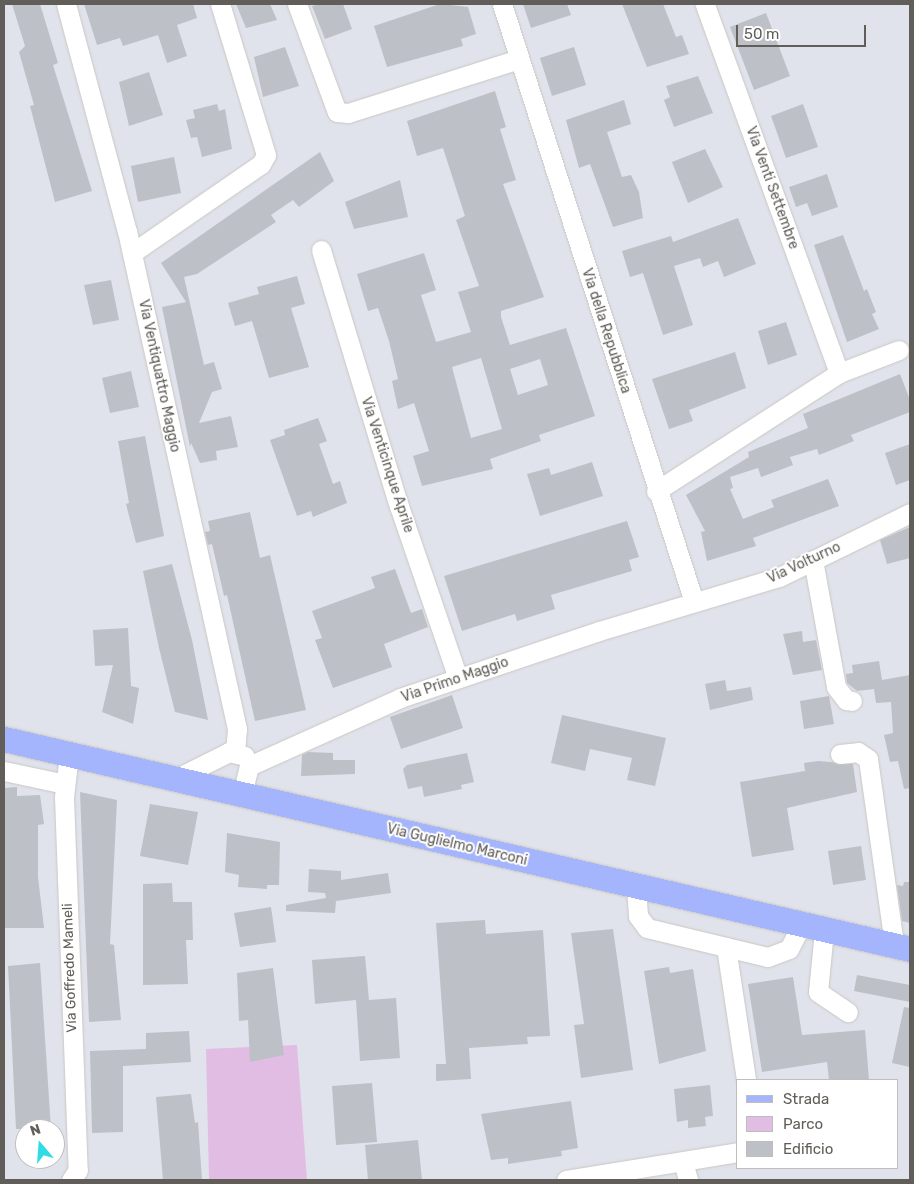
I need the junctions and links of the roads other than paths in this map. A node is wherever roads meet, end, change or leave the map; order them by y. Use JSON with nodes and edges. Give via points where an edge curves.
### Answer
{"nodes":[{"id":1,"x":66,"y":4,"type":"edge"},
{"id":2,"x":220,"y":4,"type":"edge"},
{"id":3,"x":297,"y":4,"type":"edge"},
{"id":4,"x":502,"y":4,"type":"edge"},
{"id":5,"x":706,"y":4,"type":"edge"},
{"id":6,"x":519,"y":59,"type":"junction"},
{"id":7,"x":320,"y":250,"type":"dead end"},
{"id":8,"x":132,"y":253,"type":"junction"},
{"id":9,"x":899,"y":350,"type":"dead end"},
{"id":10,"x":838,"y":372,"type":"junction"},
{"id":11,"x":656,"y":491,"type":"junction"},
{"id":12,"x":910,"y":513,"type":"edge"},
{"id":13,"x":813,"y":560,"type":"junction"},
{"id":14,"x":694,"y":602,"type":"junction"},
{"id":15,"x":458,"y":678,"type":"junction"},
{"id":16,"x":852,"y":701,"type":"dead end"},
{"id":17,"x":4,"y":739,"type":"edge"},
{"id":18,"x":69,"y":754,"type":"junction"},
{"id":19,"x":840,"y":754,"type":"dead end"},
{"id":20,"x":227,"y":755,"type":"junction"},
{"id":21,"x":249,"y":766,"type":"junction"},
{"id":22,"x":4,"y":771,"type":"edge"},
{"id":23,"x":175,"y":779,"type":"junction"},
{"id":24,"x":64,"y":784,"type":"junction"},
{"id":25,"x":233,"y":792,"type":"junction"},
{"id":26,"x":636,"y":887,"type":"junction"},
{"id":27,"x":813,"y":928,"type":"junction"},
{"id":28,"x":726,"y":947,"type":"junction"},
{"id":29,"x":902,"y":947,"type":"edge"},
{"id":30,"x":848,"y":1012,"type":"dead end"},
{"id":31,"x":746,"y":1079,"type":"edge"},
{"id":32,"x":736,"y":1152,"type":"edge"},
{"id":33,"x":683,"y":1162,"type":"junction"},
{"id":34,"x":71,"y":1180,"type":"edge"},
{"id":35,"x":566,"y":1180,"type":"edge"},
{"id":36,"x":688,"y":1180,"type":"edge"}],
"edges":[{"from":1,"to":8,"type":"street","name":"Via Ventiquattro Maggio","via":[[93,91]]},
{"from":2,"to":8,"type":"street","via":[[266,155],[261,164]]},
{"from":3,"to":6,"type":"street","via":[[337,112],[348,112]]},
{"from":4,"to":6,"type":"street","name":"Via della Repubblica"},
{"from":5,"to":10,"type":"street","name":"Via Venti Settembre"},
{"from":6,"to":11,"type":"street","name":"Via della Repubblica"},
{"from":7,"to":15,"type":"street","name":"Via Venticinque Aprile","via":[[399,506]]},
{"from":8,"to":20,"type":"street","name":"Via Ventiquattro Maggio","via":[[237,729]]},
{"from":9,"to":10,"type":"street"},
{"from":10,"to":11,"type":"street"},
{"from":11,"to":14,"type":"street","name":"Via della Repubblica"},
{"from":12,"to":13,"type":"street","name":"Via Volturno"},
{"from":13,"to":14,"type":"street","name":"Via Volturno","via":[[736,592]]},
{"from":13,"to":16,"type":"street","via":[[836,687],[846,700]]},
{"from":14,"to":15,"type":"street","name":"Via Primo Maggio"},
{"from":15,"to":21,"type":"street","name":"Via Primo Maggio","via":[[400,698]]},
{"from":17,"to":18,"type":"main road","name":"Via Guglielmo Marconi"},
{"from":18,"to":23,"type":"main road","name":"Via Guglielmo Marconi"},
{"from":18,"to":24,"type":"street","name":"Via Goffredo Mameli"},
{"from":19,"to":29,"type":"street","via":[[858,752],[868,759]]},
{"from":20,"to":21,"type":"street","via":[[243,753]]},
{"from":20,"to":23,"type":"street"},
{"from":20,"to":25,"type":"street","name":"Via Ventiquattro Maggio"},
{"from":21,"to":25,"type":"street"},
{"from":22,"to":24,"type":"street"},
{"from":23,"to":25,"type":"main road","name":"Via Guglielmo Marconi"},
{"from":24,"to":34,"type":"street","name":"Via Goffredo Mameli","via":[[78,1153],[78,1170]]},
{"from":25,"to":26,"type":"main road","name":"Via Guglielmo Marconi"},
{"from":26,"to":27,"type":"main road","name":"Via Guglielmo Marconi"},
{"from":26,"to":28,"type":"street","via":[[638,916],[647,928]]},
{"from":27,"to":28,"type":"street","via":[[789,949],[768,958]]},
{"from":27,"to":29,"type":"main road","name":"Via Guglielmo Marconi"},
{"from":27,"to":30,"type":"street","via":[[818,992]]},
{"from":28,"to":31,"type":"street"},
{"from":32,"to":33,"type":"street"},
{"from":33,"to":35,"type":"street"},
{"from":33,"to":36,"type":"street"}]}
